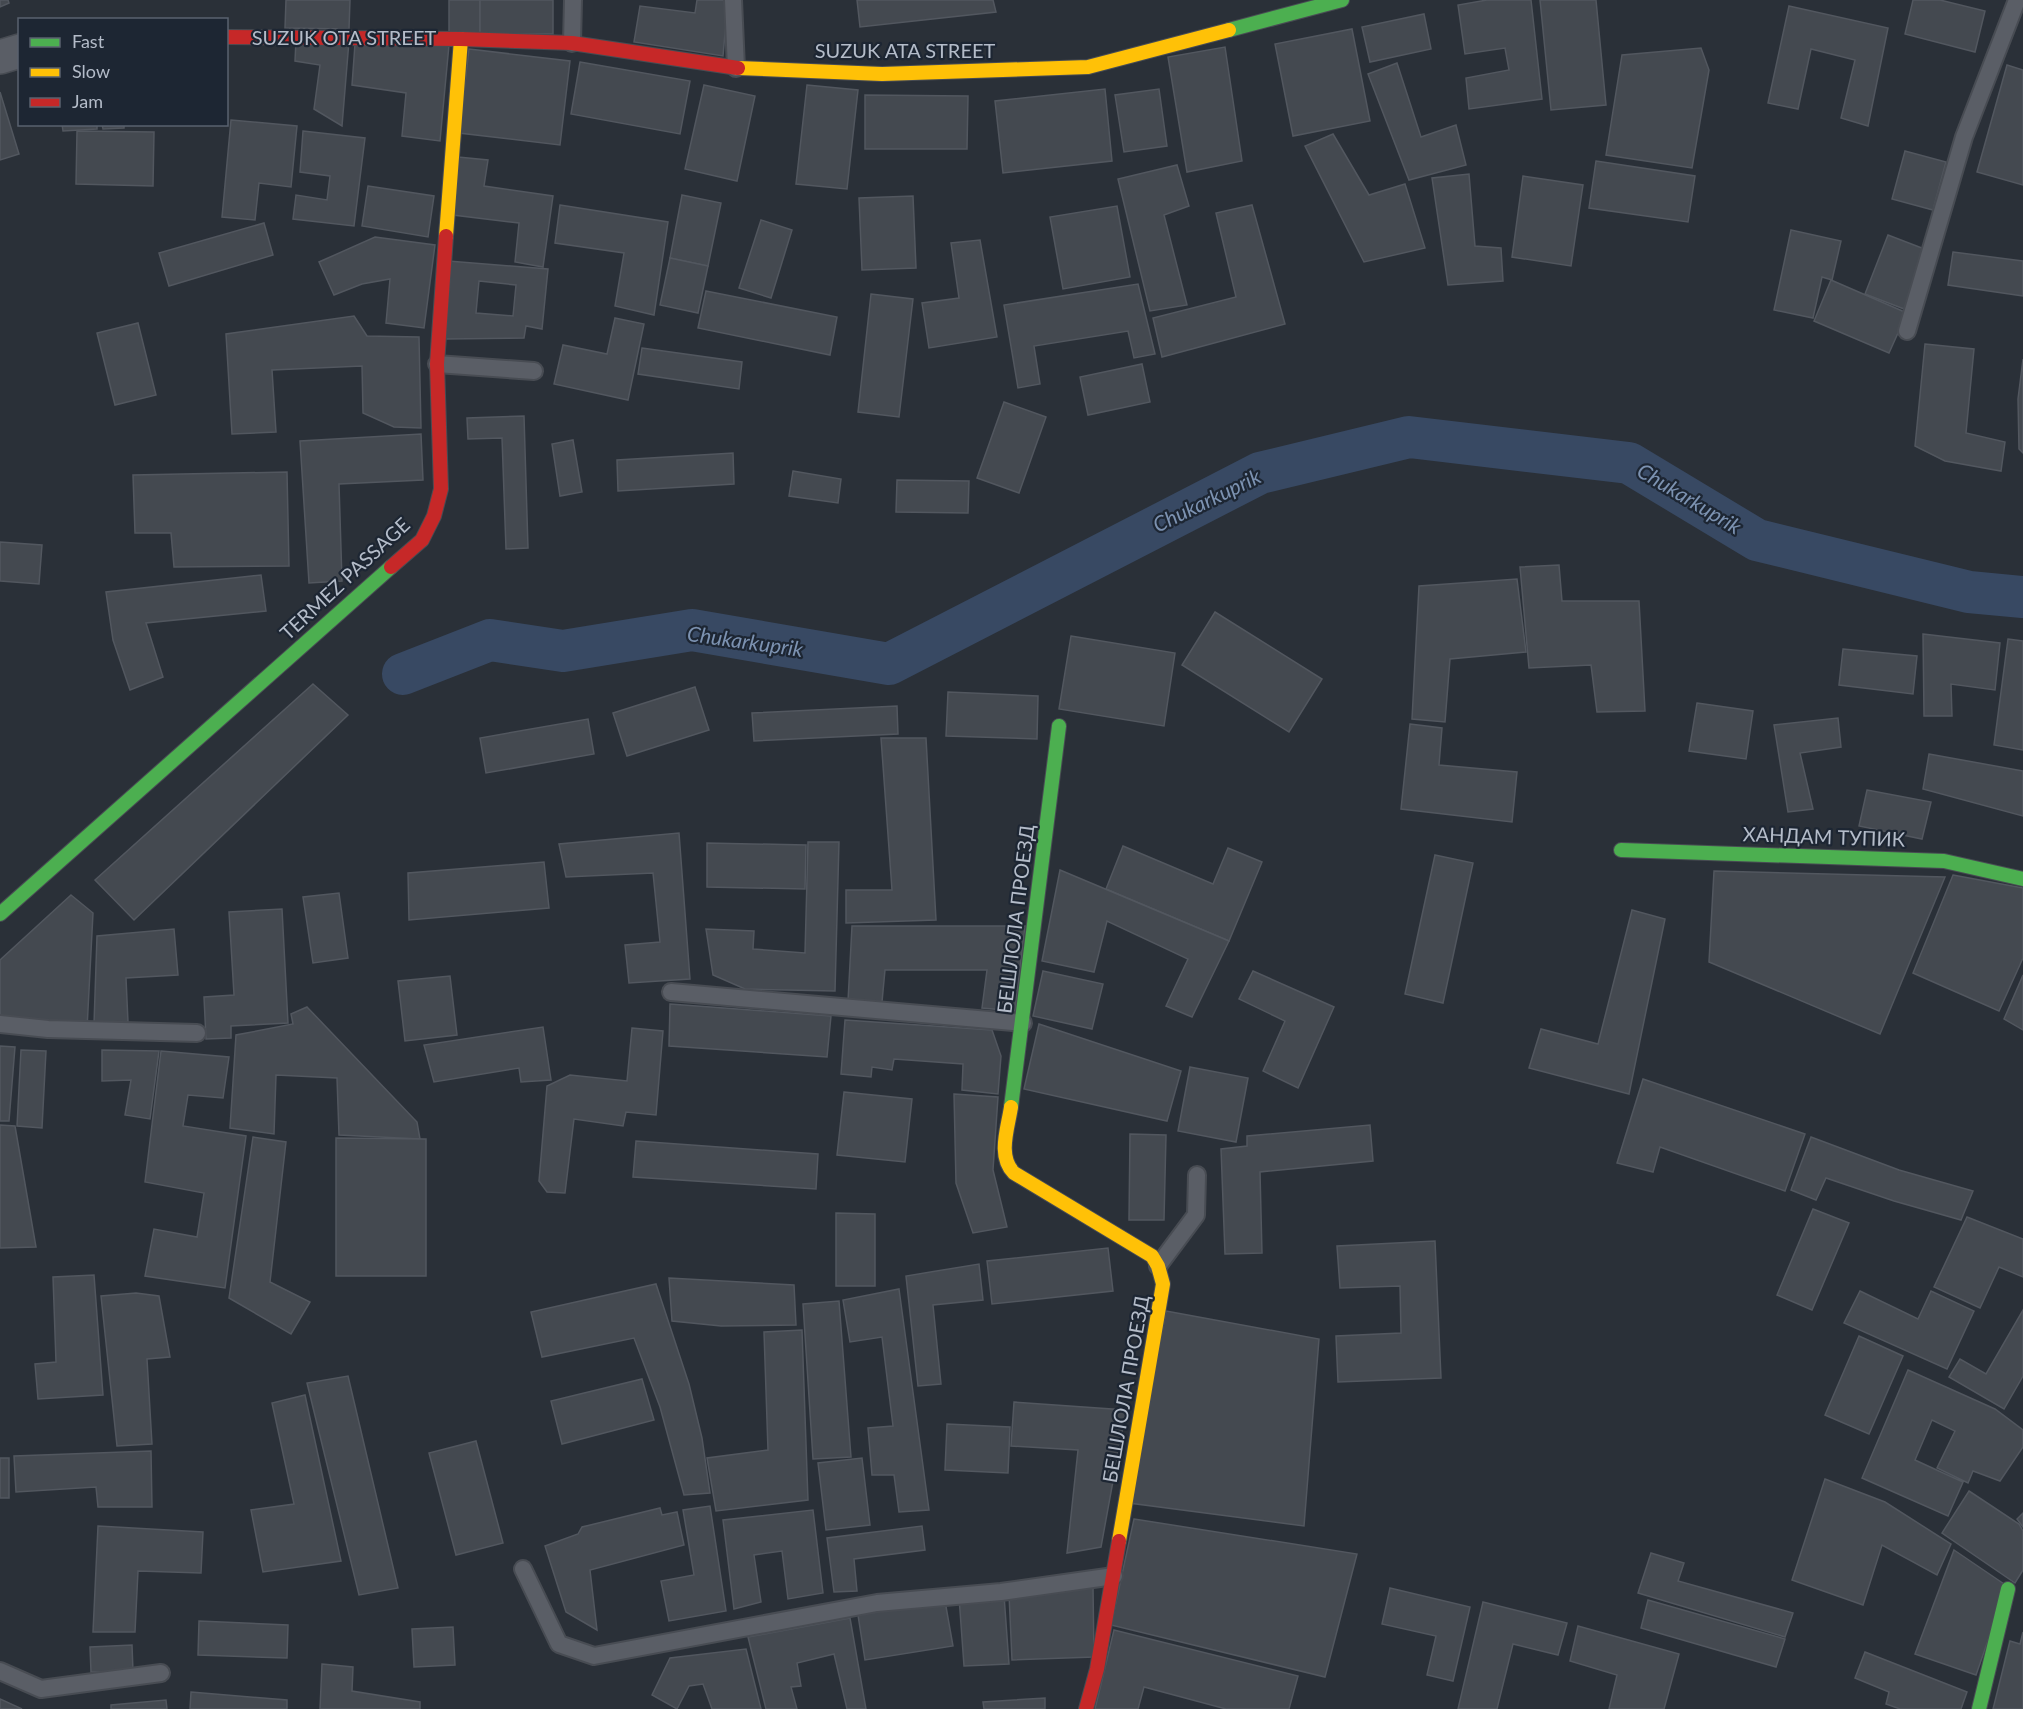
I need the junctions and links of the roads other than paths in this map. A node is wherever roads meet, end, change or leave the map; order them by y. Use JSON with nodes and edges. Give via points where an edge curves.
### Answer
{"nodes":[{"id":1,"x":573,"y":0,"type":"edge"},
{"id":2,"x":733,"y":0,"type":"edge"},
{"id":3,"x":1342,"y":0,"type":"edge"},
{"id":4,"x":2018,"y":0,"type":"edge"},
{"id":5,"x":228,"y":37,"type":"edge"},
{"id":6,"x":461,"y":39,"type":"junction"},
{"id":7,"x":572,"y":43,"type":"junction"},
{"id":8,"x":18,"y":52,"type":"edge"},
{"id":9,"x":0,"y":57,"type":"edge"},
{"id":10,"x":736,"y":68,"type":"junction"},
{"id":11,"x":1907,"y":331,"type":"dead end"},
{"id":12,"x":437,"y":364,"type":"junction"},
{"id":13,"x":534,"y":370,"type":"dead end"},
{"id":14,"x":1059,"y":726,"type":"dead end"},
{"id":15,"x":1622,"y":850,"type":"dead end"},
{"id":16,"x":2023,"y":879,"type":"edge"},
{"id":17,"x":0,"y":914,"type":"edge"},
{"id":18,"x":670,"y":992,"type":"dead end"},
{"id":19,"x":1023,"y":1023,"type":"junction"},
{"id":20,"x":0,"y":1024,"type":"edge"},
{"id":21,"x":197,"y":1033,"type":"dead end"},
{"id":22,"x":1197,"y":1175,"type":"dead end"},
{"id":23,"x":1158,"y":1266,"type":"junction"},
{"id":24,"x":523,"y":1569,"type":"dead end"},
{"id":25,"x":1114,"y":1576,"type":"junction"},
{"id":26,"x":2008,"y":1589,"type":"dead end"},
{"id":27,"x":0,"y":1671,"type":"edge"},
{"id":28,"x":161,"y":1673,"type":"dead end"},
{"id":29,"x":1086,"y":1709,"type":"edge"},
{"id":30,"x":1979,"y":1709,"type":"edge"}],
"edges":[{"from":1,"to":7,"type":"lane"},
{"from":2,"to":10,"type":"lane"},
{"from":3,"to":10,"type":"street","name":"SUZUK ATA STREET","via":[[1089,68],[882,74]]},
{"from":4,"to":11,"type":"lane","via":[[1964,137]]},
{"from":5,"to":6,"type":"street","name":"SUZUK OTA STREET"},
{"from":6,"to":7,"type":"street","name":"SUZUK ATA STREET"},
{"from":6,"to":12,"type":"street","name":"TERMEZ PASSAGE"},
{"from":7,"to":10,"type":"street","name":"SUZUK ATA STREET"},
{"from":8,"to":9,"type":"street"},
{"from":12,"to":13,"type":"lane"},
{"from":12,"to":17,"type":"street","name":"TERMEZ PASSAGE","via":[[441,480],[438,507],[422,540]]},
{"from":14,"to":19,"type":"street","name":"БЕШЛОЛА ПРОЕЗД"},
{"from":15,"to":16,"type":"street","name":"ХАНДАМ ТУПИК","via":[[1944,861]]},
{"from":18,"to":19,"type":"lane"},
{"from":19,"to":23,"type":"street","name":"БЕШЛОЛА ПРОЕЗД","via":[[1004,1157],[1008,1167],[1152,1256]]},
{"from":20,"to":21,"type":"lane"},
{"from":22,"to":23,"type":"lane","via":[[1196,1215]]},
{"from":23,"to":25,"type":"street","name":"БЕШЛОЛА ПРОЕЗД","via":[[1163,1284]]},
{"from":24,"to":25,"type":"lane","via":[[559,1644],[594,1656],[877,1603],[1001,1592]]},
{"from":25,"to":29,"type":"street","name":"БЕШЛОЛА ПРОЕЗД"},
{"from":26,"to":30,"type":"street"},
{"from":27,"to":28,"type":"lane","via":[[41,1689]]}]}
